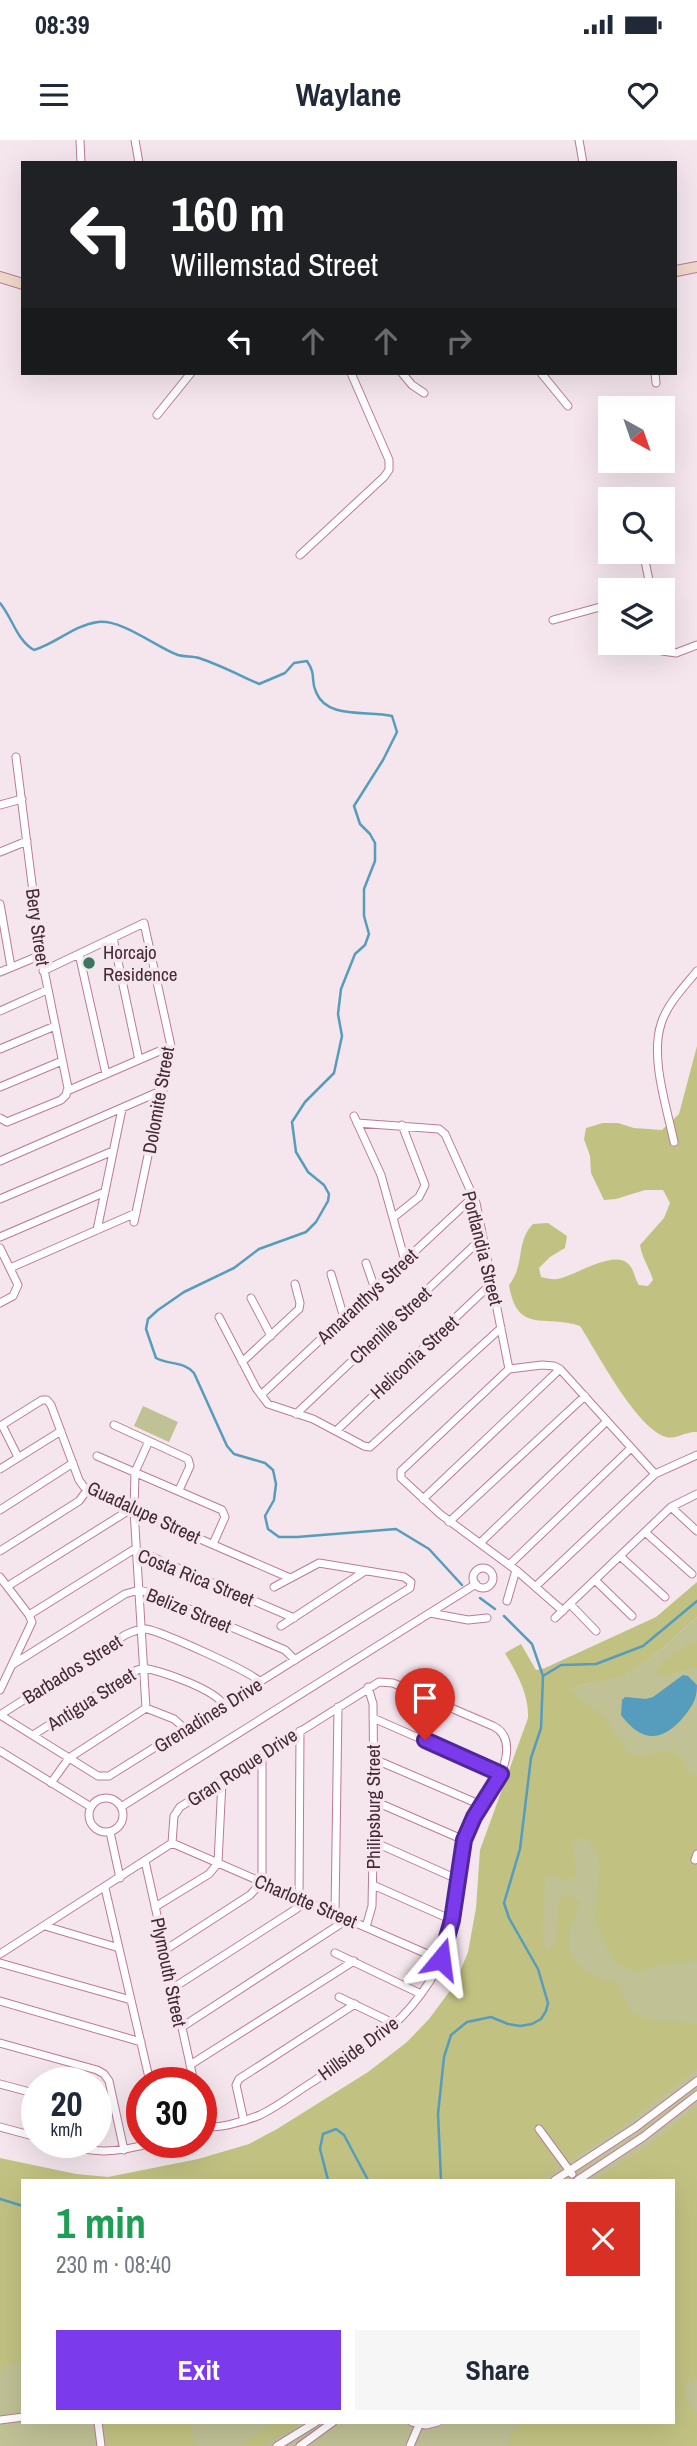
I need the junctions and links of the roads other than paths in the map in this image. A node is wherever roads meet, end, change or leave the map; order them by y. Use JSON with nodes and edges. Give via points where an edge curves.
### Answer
{"nodes":[{"id":1,"x":80,"y":140,"type":"edge"},
{"id":2,"x":135,"y":140,"type":"edge"},
{"id":3,"x":579,"y":140,"type":"edge"},
{"id":4,"x":81,"y":161,"type":"edge"},
{"id":5,"x":139,"y":161,"type":"edge"},
{"id":6,"x":583,"y":161,"type":"edge"},
{"id":7,"x":697,"y":268,"type":"edge"},
{"id":8,"x":677,"y":271,"type":"edge"},
{"id":9,"x":0,"y":277,"type":"edge"},
{"id":10,"x":21,"y":283,"type":"edge"},
{"id":11,"x":189,"y":375,"type":"edge"},
{"id":12,"x":352,"y":375,"type":"edge"},
{"id":13,"x":404,"y":375,"type":"edge"},
{"id":14,"x":543,"y":375,"type":"edge"},
{"id":15,"x":655,"y":375,"type":"edge"},
{"id":16,"x":656,"y":383,"type":"dead end"},
{"id":17,"x":424,"y":393,"type":"dead end"},
{"id":18,"x":568,"y":406,"type":"dead end"},
{"id":19,"x":157,"y":415,"type":"dead end"},
{"id":20,"x":300,"y":555,"type":"dead end"},
{"id":21,"x":598,"y":608,"type":"edge"},
{"id":22,"x":553,"y":620,"type":"dead end"},
{"id":23,"x":697,"y":645,"type":"edge"},
{"id":24,"x":675,"y":653,"type":"edge"},
{"id":25,"x":16,"y":757,"type":"dead end"},
{"id":26,"x":22,"y":799,"type":"junction"},
{"id":27,"x":0,"y":805,"type":"edge"},
{"id":28,"x":27,"y":841,"type":"junction"},
{"id":29,"x":0,"y":852,"type":"edge"},
{"id":30,"x":0,"y":904,"type":"edge"},
{"id":31,"x":113,"y":938,"type":"junction"},
{"id":32,"x":79,"y":954,"type":"junction"},
{"id":33,"x":41,"y":955,"type":"junction"},
{"id":34,"x":11,"y":967,"type":"junction"},
{"id":35,"x":43,"y":971,"type":"junction"},
{"id":36,"x":697,"y":971,"type":"edge"},
{"id":37,"x":0,"y":972,"type":"edge"},
{"id":38,"x":47,"y":990,"type":"junction"},
{"id":39,"x":0,"y":1011,"type":"edge"},
{"id":40,"x":55,"y":1026,"type":"junction"},
{"id":41,"x":171,"y":1046,"type":"junction"},
{"id":42,"x":0,"y":1049,"type":"edge"},
{"id":43,"x":139,"y":1060,"type":"junction"},
{"id":44,"x":62,"y":1061,"type":"junction"},
{"id":45,"x":107,"y":1074,"type":"junction"},
{"id":46,"x":0,"y":1087,"type":"edge"},
{"id":47,"x":163,"y":1090,"type":"junction"},
{"id":48,"x":67,"y":1093,"type":"junction"},
{"id":49,"x":122,"y":1109,"type":"junction"},
{"id":50,"x":1,"y":1119,"type":"edge"},
{"id":51,"x":402,"y":1125,"type":"junction"},
{"id":52,"x":674,"y":1142,"type":"dead end"},
{"id":53,"x":113,"y":1151,"type":"junction"},
{"id":54,"x":0,"y":1161,"type":"edge"},
{"id":55,"x":105,"y":1192,"type":"junction"},
{"id":56,"x":473,"y":1197,"type":"junction"},
{"id":57,"x":0,"y":1199,"type":"edge"},
{"id":58,"x":394,"y":1217,"type":"junction"},
{"id":59,"x":97,"y":1230,"type":"junction"},
{"id":60,"x":0,"y":1237,"type":"edge"},
{"id":61,"x":484,"y":1237,"type":"junction"},
{"id":62,"x":0,"y":1248,"type":"edge"},
{"id":63,"x":405,"y":1261,"type":"junction"},
{"id":64,"x":366,"y":1263,"type":"dead end"},
{"id":65,"x":10,"y":1268,"type":"junction"},
{"id":66,"x":331,"y":1274,"type":"dead end"},
{"id":67,"x":492,"y":1283,"type":"junction"},
{"id":68,"x":295,"y":1284,"type":"dead end"},
{"id":69,"x":375,"y":1289,"type":"junction"},
{"id":70,"x":251,"y":1297,"type":"dead end"},
{"id":71,"x":0,"y":1303,"type":"edge"},
{"id":72,"x":219,"y":1317,"type":"dead end"},
{"id":73,"x":344,"y":1318,"type":"junction"},
{"id":74,"x":501,"y":1328,"type":"junction"},
{"id":75,"x":271,"y":1336,"type":"junction"},
{"id":76,"x":242,"y":1362,"type":"junction"},
{"id":77,"x":509,"y":1369,"type":"junction"},
{"id":78,"x":561,"y":1369,"type":"junction"},
{"id":79,"x":261,"y":1395,"type":"junction"},
{"id":80,"x":585,"y":1396,"type":"junction"},
{"id":81,"x":296,"y":1414,"type":"junction"},
{"id":82,"x":607,"y":1421,"type":"junction"},
{"id":83,"x":114,"y":1425,"type":"dead end"},
{"id":84,"x":61,"y":1431,"type":"junction"},
{"id":85,"x":336,"y":1431,"type":"junction"},
{"id":86,"x":149,"y":1441,"type":"junction"},
{"id":87,"x":631,"y":1448,"type":"junction"},
{"id":88,"x":697,"y":1455,"type":"edge"},
{"id":89,"x":97,"y":1456,"type":"dead end"},
{"id":90,"x":18,"y":1457,"type":"junction"},
{"id":91,"x":73,"y":1463,"type":"junction"},
{"id":92,"x":0,"y":1469,"type":"edge"},
{"id":93,"x":135,"y":1472,"type":"junction"},
{"id":94,"x":655,"y":1474,"type":"junction"},
{"id":95,"x":88,"y":1489,"type":"junction"},
{"id":96,"x":179,"y":1490,"type":"junction"},
{"id":97,"x":697,"y":1494,"type":"edge"},
{"id":98,"x":423,"y":1499,"type":"junction"},
{"id":99,"x":671,"y":1507,"type":"junction"},
{"id":100,"x":0,"y":1510,"type":"edge"},
{"id":101,"x":132,"y":1510,"type":"junction"},
{"id":102,"x":449,"y":1522,"type":"junction"},
{"id":103,"x":697,"y":1531,"type":"edge"},
{"id":104,"x":645,"y":1532,"type":"junction"},
{"id":105,"x":480,"y":1543,"type":"junction"},
{"id":106,"x":213,"y":1544,"type":"junction"},
{"id":107,"x":137,"y":1550,"type":"junction"},
{"id":108,"x":0,"y":1551,"type":"edge"},
{"id":109,"x":620,"y":1556,"type":"junction"},
{"id":110,"x":501,"y":1559,"type":"junction"},
{"id":111,"x":512,"y":1568,"type":"junction"},
{"id":112,"x":366,"y":1571,"type":"junction"},
{"id":113,"x":491,"y":1571,"type":"junction"},
{"id":114,"x":692,"y":1574,"type":"dead end"},
{"id":115,"x":0,"y":1577,"type":"edge"},
{"id":116,"x":290,"y":1577,"type":"junction"},
{"id":117,"x":595,"y":1580,"type":"junction"},
{"id":118,"x":476,"y":1584,"type":"junction"},
{"id":119,"x":8,"y":1586,"type":"junction"},
{"id":120,"x":536,"y":1586,"type":"junction"},
{"id":121,"x":274,"y":1587,"type":"dead end"},
{"id":122,"x":139,"y":1590,"type":"junction"},
{"id":123,"x":665,"y":1597,"type":"dead end"},
{"id":124,"x":507,"y":1601,"type":"dead end"},
{"id":125,"x":570,"y":1604,"type":"junction"},
{"id":126,"x":563,"y":1611,"type":"junction"},
{"id":127,"x":430,"y":1613,"type":"junction"},
{"id":128,"x":29,"y":1615,"type":"junction"},
{"id":129,"x":632,"y":1616,"type":"dead end"},
{"id":130,"x":294,"y":1618,"type":"junction"},
{"id":131,"x":487,"y":1618,"type":"dead end"},
{"id":132,"x":555,"y":1618,"type":"dead end"},
{"id":133,"x":281,"y":1626,"type":"dead end"},
{"id":134,"x":141,"y":1629,"type":"junction"},
{"id":135,"x":596,"y":1630,"type":"dead end"},
{"id":136,"x":295,"y":1660,"type":"junction"},
{"id":137,"x":12,"y":1665,"type":"junction"},
{"id":138,"x":144,"y":1668,"type":"junction"},
{"id":139,"x":260,"y":1682,"type":"junction"},
{"id":140,"x":368,"y":1687,"type":"junction"},
{"id":141,"x":0,"y":1690,"type":"edge"},
{"id":142,"x":224,"y":1705,"type":"junction"},
{"id":143,"x":338,"y":1707,"type":"junction"},
{"id":144,"x":146,"y":1708,"type":"junction"},
{"id":145,"x":0,"y":1715,"type":"edge"},
{"id":146,"x":373,"y":1718,"type":"junction"},
{"id":147,"x":185,"y":1729,"type":"junction"},
{"id":148,"x":300,"y":1731,"type":"junction"},
{"id":149,"x":33,"y":1735,"type":"junction"},
{"id":150,"x":0,"y":1751,"type":"edge"},
{"id":151,"x":262,"y":1755,"type":"junction"},
{"id":152,"x":69,"y":1758,"type":"junction"},
{"id":153,"x":374,"y":1759,"type":"junction"},
{"id":154,"x":501,"y":1774,"type":"junction"},
{"id":155,"x":222,"y":1781,"type":"junction"},
{"id":156,"x":51,"y":1783,"type":"junction"},
{"id":157,"x":374,"y":1801,"type":"junction"},
{"id":158,"x":481,"y":1805,"type":"junction"},
{"id":159,"x":91,"y":1807,"type":"junction"},
{"id":160,"x":121,"y":1807,"type":"junction"},
{"id":161,"x":110,"y":1832,"type":"junction"},
{"id":162,"x":464,"y":1840,"type":"junction"},
{"id":163,"x":374,"y":1842,"type":"junction"},
{"id":164,"x":172,"y":1843,"type":"junction"},
{"id":165,"x":145,"y":1861,"type":"junction"},
{"id":166,"x":218,"y":1863,"type":"junction"},
{"id":167,"x":120,"y":1878,"type":"junction"},
{"id":168,"x":457,"y":1879,"type":"junction"},
{"id":169,"x":261,"y":1882,"type":"junction"},
{"id":170,"x":373,"y":1885,"type":"junction"},
{"id":171,"x":105,"y":1888,"type":"junction"},
{"id":172,"x":299,"y":1898,"type":"junction"},
{"id":173,"x":307,"y":1902,"type":"junction"},
{"id":174,"x":155,"y":1907,"type":"junction"},
{"id":175,"x":335,"y":1914,"type":"junction"},
{"id":176,"x":348,"y":1919,"type":"junction"},
{"id":177,"x":452,"y":1920,"type":"junction"},
{"id":178,"x":45,"y":1926,"type":"junction"},
{"id":179,"x":366,"y":1927,"type":"junction"},
{"id":180,"x":119,"y":1948,"type":"junction"},
{"id":181,"x":165,"y":1950,"type":"junction"},
{"id":182,"x":335,"y":1952,"type":"dead end"},
{"id":183,"x":0,"y":1954,"type":"edge"},
{"id":184,"x":441,"y":1959,"type":"junction"},
{"id":185,"x":354,"y":1961,"type":"junction"},
{"id":186,"x":0,"y":1963,"type":"edge"},
{"id":187,"x":173,"y":1988,"type":"junction"},
{"id":188,"x":421,"y":1994,"type":"junction"},
{"id":189,"x":339,"y":1997,"type":"dead end"},
{"id":190,"x":131,"y":2000,"type":"junction"},
{"id":191,"x":0,"y":2001,"type":"edge"},
{"id":192,"x":355,"y":2004,"type":"junction"},
{"id":193,"x":395,"y":2024,"type":"junction"},
{"id":194,"x":182,"y":2027,"type":"junction"},
{"id":195,"x":141,"y":2042,"type":"junction"},
{"id":196,"x":0,"y":2043,"type":"edge"},
{"id":197,"x":190,"y":2065,"type":"joint"},
{"id":198,"x":147,"y":2067,"type":"edge"},
{"id":199,"x":697,"y":2081,"type":"edge"},
{"id":200,"x":0,"y":2084,"type":"edge"},
{"id":201,"x":21,"y":2090,"type":"edge"},
{"id":202,"x":697,"y":2095,"type":"edge"},
{"id":203,"x":244,"y":2121,"type":"junction"},
{"id":204,"x":0,"y":2127,"type":"edge"},
{"id":205,"x":217,"y":2127,"type":"edge"},
{"id":206,"x":539,"y":2129,"type":"dead end"},
{"id":207,"x":21,"y":2133,"type":"edge"},
{"id":208,"x":124,"y":2150,"type":"joint"},
{"id":209,"x":112,"y":2151,"type":"edge"},
{"id":210,"x":569,"y":2171,"type":"junction"},
{"id":211,"x":557,"y":2179,"type":"edge"},
{"id":212,"x":576,"y":2179,"type":"edge"},
{"id":213,"x":579,"y":2179,"type":"edge"},
{"id":214,"x":21,"y":2417,"type":"edge"},
{"id":215,"x":0,"y":2420,"type":"edge"},
{"id":216,"x":98,"y":2424,"type":"edge"},
{"id":217,"x":313,"y":2424,"type":"edge"},
{"id":218,"x":330,"y":2424,"type":"edge"},
{"id":219,"x":415,"y":2424,"type":"edge"},
{"id":220,"x":101,"y":2446,"type":"edge"},
{"id":221,"x":277,"y":2446,"type":"edge"},
{"id":222,"x":300,"y":2446,"type":"edge"},
{"id":223,"x":410,"y":2446,"type":"edge"}],
"edges":[{"from":1,"to":4,"type":"street"},
{"from":2,"to":5,"type":"street"},
{"from":3,"to":6,"type":"street"},
{"from":7,"to":8,"type":"main road"},
{"from":9,"to":10,"type":"main road"},
{"from":11,"to":19,"type":"street"},
{"from":12,"to":20,"type":"street","via":[[387,453],[389,470]]},
{"from":13,"to":17,"type":"street"},
{"from":14,"to":18,"type":"street"},
{"from":15,"to":16,"type":"street"},
{"from":21,"to":22,"type":"street"},
{"from":23,"to":24,"type":"street"},
{"from":25,"to":26,"type":"street","name":"Bery Street"},
{"from":26,"to":27,"type":"street"},
{"from":26,"to":28,"type":"street","name":"Bery Street"},
{"from":28,"to":29,"type":"street"},
{"from":28,"to":33,"type":"street","name":"Bery Street"},
{"from":30,"to":34,"type":"street"},
{"from":31,"to":32,"type":"street","name":"Dolomite Street"},
{"from":31,"to":41,"type":"street","name":"Dolomite Street","via":[[144,923]]},
{"from":31,"to":43,"type":"street"},
{"from":32,"to":35,"type":"street","name":"Dolomite Street"},
{"from":32,"to":45,"type":"street"},
{"from":33,"to":34,"type":"street"},
{"from":33,"to":35,"type":"street","name":"Bery Street"},
{"from":34,"to":37,"type":"street"},
{"from":35,"to":38,"type":"street","name":"Bery Street"},
{"from":36,"to":52,"type":"street","via":[[668,1009],[658,1037]]},
{"from":38,"to":39,"type":"street"},
{"from":38,"to":40,"type":"street","name":"Bery Street"},
{"from":40,"to":42,"type":"street"},
{"from":40,"to":44,"type":"street","name":"Bery Street"},
{"from":41,"to":43,"type":"street"},
{"from":41,"to":47,"type":"street","name":"Dolomite Street"},
{"from":43,"to":45,"type":"street"},
{"from":44,"to":46,"type":"street"},
{"from":44,"to":48,"type":"street","name":"Bery Street"},
{"from":45,"to":48,"type":"street"},
{"from":47,"to":49,"type":"street"},
{"from":47,"to":59,"type":"street","name":"Dolomite Street","via":[[135,1217]]},
{"from":48,"to":50,"type":"street","via":[[61,1100],[7,1122]]},
{"from":49,"to":53,"type":"street"},
{"from":49,"to":54,"type":"street"},
{"from":51,"to":56,"type":"street","name":"Portlandia Street","via":[[443,1132]]},
{"from":51,"to":58,"type":"street","via":[[425,1185],[419,1197]]},
{"from":51,"to":58,"type":"street","via":[[356,1120]]},
{"from":53,"to":55,"type":"street"},
{"from":53,"to":57,"type":"street"},
{"from":55,"to":59,"type":"street"},
{"from":55,"to":60,"type":"street"},
{"from":56,"to":61,"type":"street","name":"Portlandia Street"},
{"from":56,"to":63,"type":"street","name":"Amaranthys Street"},
{"from":58,"to":63,"type":"street"},
{"from":59,"to":65,"type":"street"},
{"from":61,"to":67,"type":"street","name":"Portlandia Street"},
{"from":61,"to":81,"type":"street","name":"Chenille Street"},
{"from":62,"to":65,"type":"street"},
{"from":63,"to":69,"type":"street","name":"Amaranthys Street"},
{"from":64,"to":69,"type":"street"},
{"from":65,"to":71,"type":"street","via":[[18,1288]]},
{"from":66,"to":73,"type":"street"},
{"from":67,"to":74,"type":"street","name":"Portlandia Street"},
{"from":67,"to":85,"type":"street","name":"Heliconia Street"},
{"from":68,"to":75,"type":"street","via":[[299,1308]]},
{"from":69,"to":73,"type":"street","name":"Amaranthys Street"},
{"from":70,"to":75,"type":"street"},
{"from":72,"to":76,"type":"street"},
{"from":73,"to":79,"type":"street","name":"Amaranthys Street"},
{"from":74,"to":77,"type":"street","name":"Portlandia Street"},
{"from":74,"to":85,"type":"street","via":[[370,1447]]},
{"from":75,"to":76,"type":"street"},
{"from":76,"to":79,"type":"street"},
{"from":77,"to":78,"type":"street","via":[[542,1365]]},
{"from":77,"to":98,"type":"street","via":[[405,1466],[400,1474]]},
{"from":78,"to":80,"type":"street"},
{"from":78,"to":98,"type":"street"},
{"from":79,"to":81,"type":"street","via":[[274,1407]]},
{"from":80,"to":82,"type":"street"},
{"from":80,"to":102,"type":"street"},
{"from":81,"to":85,"type":"street"},
{"from":82,"to":87,"type":"street"},
{"from":82,"to":105,"type":"street"},
{"from":83,"to":86,"type":"street"},
{"from":84,"to":90,"type":"street"},
{"from":84,"to":90,"type":"street","name":"Guadalupe Street","via":[[47,1400],[2,1425]]},
{"from":84,"to":91,"type":"street","name":"Guadalupe Street"},
{"from":86,"to":93,"type":"street"},
{"from":86,"to":96,"type":"street","via":[[190,1461]]},
{"from":87,"to":94,"type":"street"},
{"from":87,"to":111,"type":"street"},
{"from":88,"to":94,"type":"street"},
{"from":89,"to":93,"type":"street"},
{"from":90,"to":92,"type":"street"},
{"from":91,"to":95,"type":"street","name":"Guadalupe Street"},
{"from":91,"to":100,"type":"street"},
{"from":93,"to":96,"type":"street"},
{"from":93,"to":101,"type":"street"},
{"from":94,"to":120,"type":"street"},
{"from":95,"to":101,"type":"street","name":"Guadalupe Street"},
{"from":95,"to":108,"type":"street","via":[[79,1501]]},
{"from":96,"to":106,"type":"street","via":[[224,1512]]},
{"from":97,"to":99,"type":"street"},
{"from":98,"to":102,"type":"street"},
{"from":99,"to":103,"type":"street"},
{"from":99,"to":104,"type":"street"},
{"from":101,"to":106,"type":"street","name":"Guadalupe Street"},
{"from":101,"to":107,"type":"street"},
{"from":101,"to":119,"type":"street"},
{"from":102,"to":105,"type":"street"},
{"from":104,"to":109,"type":"street"},
{"from":104,"to":114,"type":"street"},
{"from":105,"to":110,"type":"street"},
{"from":106,"to":116,"type":"street","name":"Guadalupe Street"},
{"from":107,"to":122,"type":"street"},
{"from":107,"to":128,"type":"street","name":"Costa Rica Street","via":[[125,1553]]},
{"from":107,"to":130,"type":"street","name":"Costa Rica Street"},
{"from":109,"to":117,"type":"street"},
{"from":109,"to":123,"type":"street"},
{"from":110,"to":111,"type":"street"},
{"from":110,"to":113,"type":"street"},
{"from":111,"to":120,"type":"street"},
{"from":111,"to":124,"type":"street"},
{"from":112,"to":116,"type":"street","via":[[319,1563]]},
{"from":112,"to":130,"type":"street"},
{"from":112,"to":136,"type":"street","name":"Grenadines Drive","via":[[404,1577],[411,1582],[410,1588]]},
{"from":113,"to":118,"type":"street","via":[[476,1572]]},
{"from":113,"to":118,"type":"street","via":[[491,1584]]},
{"from":115,"to":119,"type":"street"},
{"from":116,"to":121,"type":"street"},
{"from":117,"to":125,"type":"street"},
{"from":117,"to":129,"type":"street"},
{"from":118,"to":127,"type":"street"},
{"from":119,"to":128,"type":"street"},
{"from":120,"to":126,"type":"street"},
{"from":122,"to":134,"type":"street"},
{"from":122,"to":136,"type":"street","name":"Belize Street","via":[[285,1650]]},
{"from":122,"to":137,"type":"street","name":"Belize Street","via":[[125,1594]]},
{"from":125,"to":126,"type":"street"},
{"from":125,"to":135,"type":"street"},
{"from":126,"to":132,"type":"street"},
{"from":127,"to":131,"type":"street","via":[[468,1620]]},
{"from":127,"to":160,"type":"street"},
{"from":128,"to":137,"type":"street","via":[[31,1625]]},
{"from":130,"to":133,"type":"street"},
{"from":134,"to":138,"type":"street"},
{"from":134,"to":139,"type":"street","name":"Barbados Street","via":[[244,1670]]},
{"from":134,"to":145,"type":"street","name":"Barbados Street"},
{"from":136,"to":139,"type":"street","name":"Grenadines Drive"},
{"from":137,"to":141,"type":"street"},
{"from":138,"to":142,"type":"street","name":"Antigua Street","via":[[208,1691]]},
{"from":138,"to":144,"type":"street"},
{"from":138,"to":149,"type":"street","name":"Antigua Street"},
{"from":139,"to":142,"type":"street","name":"Grenadines Drive"},
{"from":140,"to":143,"type":"street","name":"Gran Roque Drive"},
{"from":140,"to":146,"type":"street","name":"Philipsburg Street"},
{"from":140,"to":154,"type":"street","name":"Hillside Drive","via":[[388,1681],[498,1728],[506,1740]]},
{"from":142,"to":147,"type":"street","name":"Grenadines Drive"},
{"from":143,"to":148,"type":"street","name":"Gran Roque Drive"},
{"from":143,"to":175,"type":"street"},
{"from":144,"to":147,"type":"street","via":[[174,1719]]},
{"from":144,"to":152,"type":"street"},
{"from":145,"to":149,"type":"street","name":"Grenadines Drive"},
{"from":146,"to":153,"type":"street","name":"Philipsburg Street"},
{"from":146,"to":154,"type":"street"},
{"from":147,"to":152,"type":"street","name":"Grenadines Drive","via":[[106,1777]]},
{"from":148,"to":151,"type":"street","name":"Gran Roque Drive"},
{"from":148,"to":172,"type":"street"},
{"from":149,"to":152,"type":"street","name":"Grenadines Drive"},
{"from":150,"to":156,"type":"street"},
{"from":151,"to":155,"type":"street","name":"Gran Roque Drive"},
{"from":151,"to":169,"type":"street"},
{"from":152,"to":156,"type":"street"},
{"from":153,"to":157,"type":"street","name":"Philipsburg Street"},
{"from":153,"to":158,"type":"street"},
{"from":154,"to":158,"type":"street","name":"Hillside Drive"},
{"from":155,"to":164,"type":"street","name":"Gran Roque Drive","via":[[176,1811]]},
{"from":155,"to":166,"type":"street"},
{"from":156,"to":159,"type":"street"},
{"from":157,"to":162,"type":"street"},
{"from":157,"to":163,"type":"street","name":"Philipsburg Street"},
{"from":158,"to":162,"type":"street","name":"Hillside Drive"},
{"from":159,"to":160,"type":"street","via":[[106,1798]]},
{"from":159,"to":161,"type":"street","via":[[92,1826]]},
{"from":160,"to":161,"type":"street","via":[[121,1824]]},
{"from":161,"to":167,"type":"street"},
{"from":162,"to":168,"type":"street","name":"Hillside Drive"},
{"from":163,"to":168,"type":"street"},
{"from":163,"to":170,"type":"street","name":"Philipsburg Street"},
{"from":164,"to":165,"type":"street"},
{"from":164,"to":166,"type":"street","name":"Charlotte Street"},
{"from":165,"to":167,"type":"street"},
{"from":165,"to":174,"type":"street","name":"Plymouth Street"},
{"from":166,"to":169,"type":"street","name":"Charlotte Street"},
{"from":166,"to":174,"type":"street","via":[[209,1874]]},
{"from":167,"to":171,"type":"street"},
{"from":168,"to":177,"type":"street","name":"Hillside Drive"},
{"from":169,"to":172,"type":"street","name":"Charlotte Street"},
{"from":169,"to":181,"type":"street","via":[[250,1895]]},
{"from":170,"to":177,"type":"street"},
{"from":170,"to":179,"type":"street","name":"Philipsburg Street","via":[[372,1915]]},
{"from":171,"to":178,"type":"street"},
{"from":171,"to":180,"type":"street"},
{"from":172,"to":173,"type":"street","name":"Charlotte Street"},
{"from":173,"to":175,"type":"street","name":"Charlotte Street"},
{"from":173,"to":187,"type":"street"},
{"from":174,"to":181,"type":"street","name":"Plymouth Street"},
{"from":175,"to":176,"type":"street","name":"Charlotte Street"},
{"from":176,"to":179,"type":"street","name":"Charlotte Street"},
{"from":176,"to":194,"type":"street"},
{"from":177,"to":184,"type":"street","name":"Hillside Drive"},
{"from":178,"to":180,"type":"street"},
{"from":178,"to":183,"type":"street"},
{"from":179,"to":184,"type":"street","name":"Charlotte Street"},
{"from":180,"to":190,"type":"street"},
{"from":181,"to":187,"type":"street","name":"Plymouth Street"},
{"from":182,"to":185,"type":"street"},
{"from":184,"to":188,"type":"street","name":"Hillside Drive"},
{"from":185,"to":188,"type":"street"},
{"from":185,"to":197,"type":"street"},
{"from":186,"to":190,"type":"street"},
{"from":187,"to":194,"type":"street","name":"Plymouth Street"},
{"from":188,"to":193,"type":"street","name":"Hillside Drive"},
{"from":189,"to":192,"type":"street"},
{"from":190,"to":195,"type":"street"},
{"from":191,"to":195,"type":"street"},
{"from":192,"to":193,"type":"street"},
{"from":192,"to":203,"type":"street","via":[[239,2079],[236,2085]]},
{"from":193,"to":203,"type":"street","name":"Hillside Drive","via":[[270,2110]]},
{"from":194,"to":197,"type":"street","name":"Plymouth Street"},
{"from":195,"to":198,"type":"street"},
{"from":196,"to":208,"type":"street","via":[[104,2074]]},
{"from":199,"to":210,"type":"street"},
{"from":200,"to":201,"type":"street"},
{"from":202,"to":213,"type":"street"},
{"from":203,"to":205,"type":"street","name":"Hillside Drive"},
{"from":204,"to":207,"type":"street"},
{"from":206,"to":210,"type":"street"},
{"from":208,"to":209,"type":"street"},
{"from":210,"to":211,"type":"street"},
{"from":210,"to":212,"type":"street"},
{"from":214,"to":215,"type":"street"},
{"from":216,"to":220,"type":"street"},
{"from":217,"to":221,"type":"street"},
{"from":218,"to":222,"type":"street"},
{"from":219,"to":223,"type":"street"}]}
